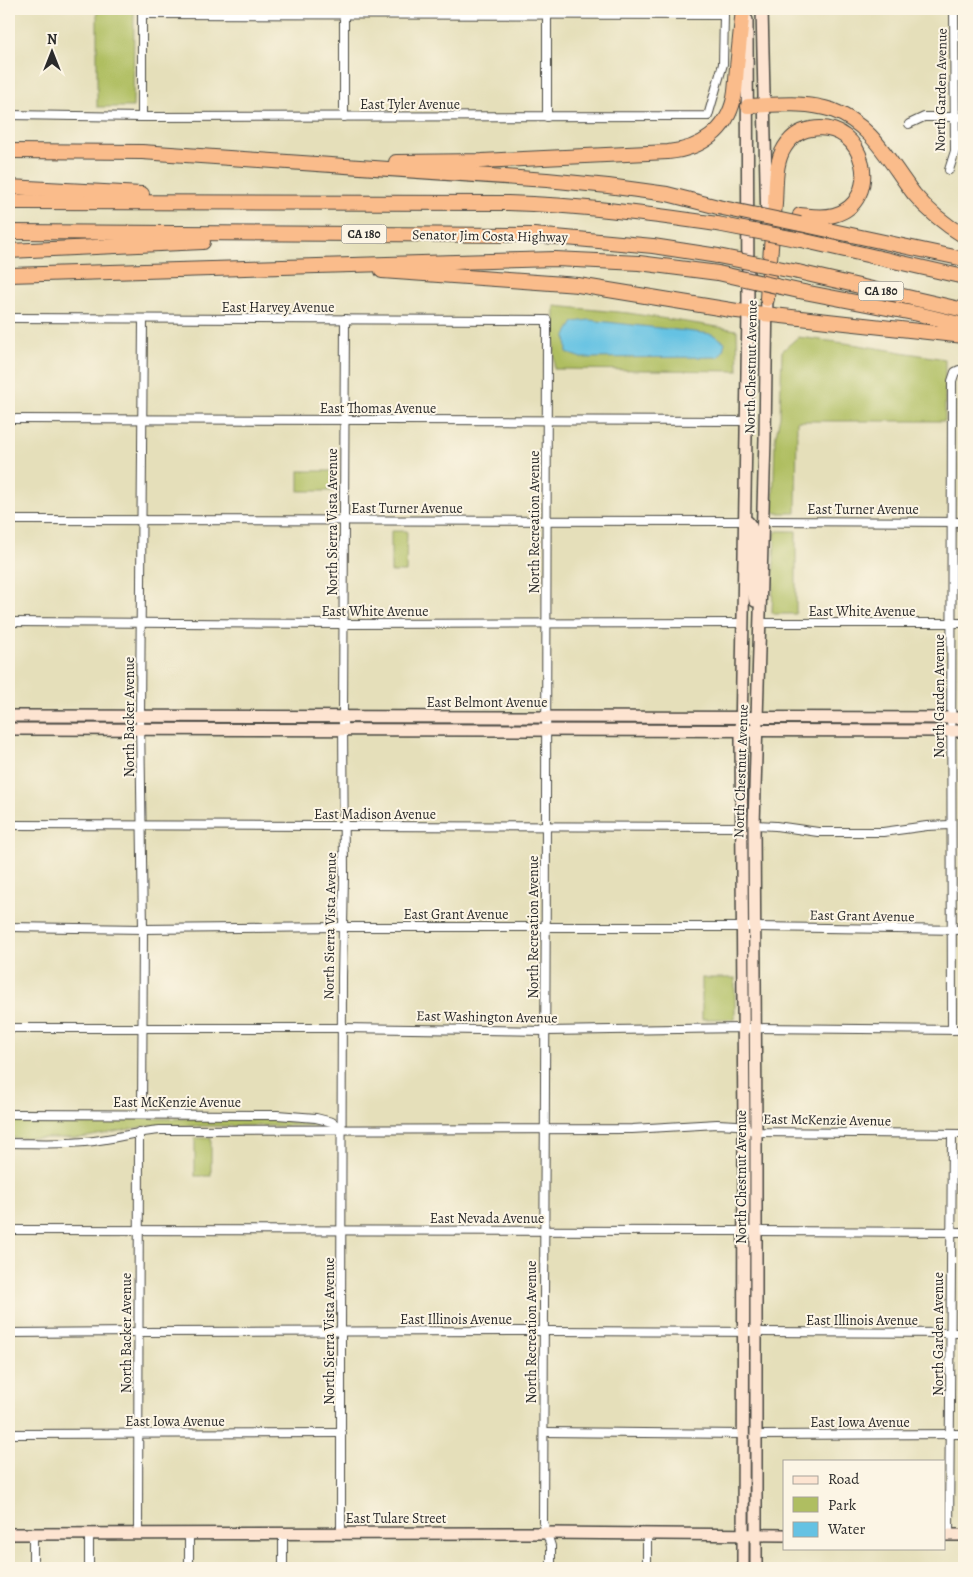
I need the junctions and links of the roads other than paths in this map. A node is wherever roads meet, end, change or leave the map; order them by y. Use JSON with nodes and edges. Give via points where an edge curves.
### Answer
{"nodes":[{"id":1,"x":745,"y":9,"type":"edge"},
{"id":2,"x":762,"y":9,"type":"edge"},
{"id":3,"x":954,"y":9,"type":"edge"},
{"id":4,"x":142,"y":11,"type":"edge"},
{"id":5,"x":344,"y":12,"type":"edge"},
{"id":6,"x":547,"y":12,"type":"edge"},
{"id":7,"x":748,"y":106,"type":"junction"},
{"id":8,"x":765,"y":106,"type":"junction"},
{"id":9,"x":9,"y":115,"type":"edge"},
{"id":10,"x":142,"y":117,"type":"junction"},
{"id":11,"x":344,"y":117,"type":"junction"},
{"id":12,"x":547,"y":117,"type":"junction"},
{"id":13,"x":955,"y":117,"type":"junction"},
{"id":14,"x":964,"y":117,"type":"edge"},
{"id":15,"x":909,"y":124,"type":"dead end"},
{"id":16,"x":9,"y":151,"type":"edge"},
{"id":17,"x":220,"y":157,"type":"junction"},
{"id":18,"x":948,"y":170,"type":"dead end"},
{"id":19,"x":9,"y":187,"type":"edge"},
{"id":20,"x":9,"y":202,"type":"edge"},
{"id":21,"x":303,"y":202,"type":"junction"},
{"id":22,"x":800,"y":219,"type":"junction"},
{"id":23,"x":9,"y":232,"type":"edge"},
{"id":24,"x":303,"y":234,"type":"junction"},
{"id":25,"x":964,"y":236,"type":"edge"},
{"id":26,"x":9,"y":251,"type":"edge"},
{"id":27,"x":964,"y":260,"type":"edge"},
{"id":28,"x":304,"y":267,"type":"junction"},
{"id":29,"x":9,"y":275,"type":"edge"},
{"id":30,"x":964,"y":277,"type":"edge"},
{"id":31,"x":767,"y":299,"type":"junction"},
{"id":32,"x":964,"y":310,"type":"edge"},
{"id":33,"x":748,"y":312,"type":"junction"},
{"id":34,"x":767,"y":314,"type":"junction"},
{"id":35,"x":9,"y":318,"type":"edge"},
{"id":36,"x":143,"y":319,"type":"junction"},
{"id":37,"x":345,"y":319,"type":"junction"},
{"id":38,"x":547,"y":320,"type":"joint"},
{"id":39,"x":964,"y":325,"type":"edge"},
{"id":40,"x":964,"y":336,"type":"edge"},
{"id":41,"x":964,"y":370,"type":"edge"},
{"id":42,"x":9,"y":419,"type":"edge"},
{"id":43,"x":142,"y":420,"type":"junction"},
{"id":44,"x":344,"y":420,"type":"junction"},
{"id":45,"x":546,"y":421,"type":"junction"},
{"id":46,"x":746,"y":421,"type":"junction"},
{"id":47,"x":9,"y":520,"type":"edge"},
{"id":48,"x":142,"y":520,"type":"junction"},
{"id":49,"x":344,"y":521,"type":"junction"},
{"id":50,"x":546,"y":521,"type":"junction"},
{"id":51,"x":745,"y":521,"type":"junction"},
{"id":52,"x":762,"y":521,"type":"junction"},
{"id":53,"x":952,"y":522,"type":"junction"},
{"id":54,"x":964,"y":522,"type":"edge"},
{"id":55,"x":9,"y":622,"type":"edge"},
{"id":56,"x":142,"y":623,"type":"junction"},
{"id":57,"x":546,"y":623,"type":"junction"},
{"id":58,"x":742,"y":623,"type":"junction"},
{"id":59,"x":760,"y":623,"type":"junction"},
{"id":60,"x":952,"y":623,"type":"junction"},
{"id":61,"x":964,"y":623,"type":"edge"},
{"id":62,"x":344,"y":624,"type":"junction"},
{"id":63,"x":9,"y":716,"type":"edge"},
{"id":64,"x":140,"y":717,"type":"junction"},
{"id":65,"x":343,"y":717,"type":"junction"},
{"id":66,"x":546,"y":718,"type":"junction"},
{"id":67,"x":742,"y":718,"type":"junction"},
{"id":68,"x":757,"y":718,"type":"junction"},
{"id":69,"x":958,"y":718,"type":"edge"},
{"id":70,"x":9,"y":729,"type":"edge"},
{"id":71,"x":141,"y":729,"type":"junction"},
{"id":72,"x":343,"y":730,"type":"junction"},
{"id":73,"x":546,"y":730,"type":"junction"},
{"id":74,"x":742,"y":730,"type":"junction"},
{"id":75,"x":757,"y":730,"type":"junction"},
{"id":76,"x":958,"y":731,"type":"edge"},
{"id":77,"x":754,"y":825,"type":"junction"},
{"id":78,"x":950,"y":825,"type":"junction"},
{"id":79,"x":9,"y":826,"type":"edge"},
{"id":80,"x":141,"y":826,"type":"junction"},
{"id":81,"x":344,"y":827,"type":"junction"},
{"id":82,"x":546,"y":827,"type":"junction"},
{"id":83,"x":742,"y":827,"type":"junction"},
{"id":84,"x":9,"y":927,"type":"edge"},
{"id":85,"x":342,"y":927,"type":"junction"},
{"id":86,"x":544,"y":927,"type":"junction"},
{"id":87,"x":742,"y":927,"type":"junction"},
{"id":88,"x":755,"y":927,"type":"junction"},
{"id":89,"x":142,"y":929,"type":"junction"},
{"id":90,"x":951,"y":930,"type":"junction"},
{"id":91,"x":964,"y":930,"type":"edge"},
{"id":92,"x":9,"y":1028,"type":"edge"},
{"id":93,"x":142,"y":1028,"type":"junction"},
{"id":94,"x":342,"y":1028,"type":"junction"},
{"id":95,"x":743,"y":1028,"type":"junction"},
{"id":96,"x":755,"y":1028,"type":"junction"},
{"id":97,"x":952,"y":1030,"type":"junction"},
{"id":98,"x":964,"y":1030,"type":"edge"},
{"id":99,"x":546,"y":1031,"type":"junction"},
{"id":100,"x":9,"y":1114,"type":"edge"},
{"id":101,"x":142,"y":1114,"type":"junction"},
{"id":102,"x":744,"y":1127,"type":"junction"},
{"id":103,"x":342,"y":1129,"type":"junction"},
{"id":104,"x":546,"y":1129,"type":"junction"},
{"id":105,"x":139,"y":1132,"type":"junction"},
{"id":106,"x":756,"y":1132,"type":"junction"},
{"id":107,"x":952,"y":1134,"type":"junction"},
{"id":108,"x":964,"y":1134,"type":"edge"},
{"id":109,"x":9,"y":1143,"type":"edge"},
{"id":110,"x":9,"y":1230,"type":"edge"},
{"id":111,"x":139,"y":1230,"type":"junction"},
{"id":112,"x":341,"y":1230,"type":"junction"},
{"id":113,"x":743,"y":1230,"type":"junction"},
{"id":114,"x":756,"y":1230,"type":"junction"},
{"id":115,"x":544,"y":1231,"type":"junction"},
{"id":116,"x":952,"y":1232,"type":"junction"},
{"id":117,"x":964,"y":1232,"type":"edge"},
{"id":118,"x":544,"y":1331,"type":"junction"},
{"id":119,"x":743,"y":1331,"type":"junction"},
{"id":120,"x":756,"y":1331,"type":"junction"},
{"id":121,"x":138,"y":1332,"type":"junction"},
{"id":122,"x":341,"y":1332,"type":"junction"},
{"id":123,"x":950,"y":1333,"type":"junction"},
{"id":124,"x":964,"y":1333,"type":"edge"},
{"id":125,"x":9,"y":1334,"type":"edge"},
{"id":126,"x":743,"y":1384,"type":"junction"},
{"id":127,"x":544,"y":1432,"type":"junction"},
{"id":128,"x":342,"y":1433,"type":"junction"},
{"id":129,"x":9,"y":1434,"type":"edge"},
{"id":130,"x":138,"y":1434,"type":"junction"},
{"id":131,"x":743,"y":1434,"type":"junction"},
{"id":132,"x":950,"y":1434,"type":"junction"},
{"id":133,"x":964,"y":1434,"type":"edge"},
{"id":134,"x":755,"y":1435,"type":"junction"},
{"id":135,"x":546,"y":1533,"type":"junction"},
{"id":136,"x":9,"y":1534,"type":"edge"},
{"id":137,"x":32,"y":1534,"type":"junction"},
{"id":138,"x":89,"y":1534,"type":"junction"},
{"id":139,"x":138,"y":1534,"type":"junction"},
{"id":140,"x":341,"y":1534,"type":"junction"},
{"id":141,"x":647,"y":1534,"type":"junction"},
{"id":142,"x":189,"y":1535,"type":"junction"},
{"id":143,"x":283,"y":1535,"type":"junction"},
{"id":144,"x":743,"y":1535,"type":"junction"},
{"id":145,"x":755,"y":1535,"type":"junction"},
{"id":146,"x":783,"y":1535,"type":"edge"},
{"id":147,"x":947,"y":1535,"type":"edge"},
{"id":148,"x":964,"y":1535,"type":"edge"},
{"id":149,"x":32,"y":1568,"type":"edge"},
{"id":150,"x":89,"y":1568,"type":"edge"},
{"id":151,"x":189,"y":1568,"type":"edge"},
{"id":152,"x":283,"y":1568,"type":"edge"},
{"id":153,"x":551,"y":1568,"type":"edge"},
{"id":154,"x":647,"y":1568,"type":"edge"},
{"id":155,"x":743,"y":1568,"type":"edge"},
{"id":156,"x":756,"y":1568,"type":"edge"}],
"edges":[{"from":1,"to":7,"type":"main road","name":"North Chestnut Avenue"},
{"from":1,"to":17,"type":"highway","via":[[730,112],[721,128],[689,149],[464,161]]},
{"from":2,"to":8,"type":"main road","name":"North Chestnut Avenue"},
{"from":3,"to":13,"type":"street","name":"North Garden Avenue"},
{"from":4,"to":5,"type":"street"},
{"from":4,"to":10,"type":"street"},
{"from":5,"to":6,"type":"street"},
{"from":5,"to":11,"type":"street"},
{"from":6,"to":12,"type":"street"},
{"from":6,"to":12,"type":"street","name":"East Tyler Avenue","via":[[724,16],[723,64],[708,116]]},
{"from":7,"to":8,"type":"highway"},
{"from":7,"to":33,"type":"main road","name":"North Chestnut Avenue"},
{"from":8,"to":25,"type":"highway","via":[[817,107],[832,110],[854,122],[872,136],[920,200]]},
{"from":8,"to":31,"type":"main road","name":"North Chestnut Avenue"},
{"from":9,"to":10,"type":"street","name":"East Tyler Avenue"},
{"from":10,"to":11,"type":"street","name":"East Tyler Avenue"},
{"from":11,"to":12,"type":"street","name":"East Tyler Avenue"},
{"from":13,"to":14,"type":"street"},
{"from":13,"to":15,"type":"street","via":[[924,117]]},
{"from":13,"to":18,"type":"street","name":"North Garden Avenue","via":[[955,151]]},
{"from":16,"to":17,"type":"highway","via":[[105,150]]},
{"from":17,"to":22,"type":"highway","bridge":true,"via":[[608,186]]},
{"from":19,"to":21,"type":"highway"},
{"from":20,"to":21,"type":"highway","number":"CA 180"},
{"from":21,"to":30,"type":"highway","number":"CA 180","bridge":true,"via":[[546,204],[626,211],[801,240]]},
{"from":22,"to":27,"type":"highway"},
{"from":22,"to":31,"type":"highway","via":[[841,212],[852,203],[862,186],[863,166],[859,154],[851,142],[833,130],[806,130],[787,144],[780,158]]},
{"from":23,"to":24,"type":"highway","name":"Senator Jim Costa Highway","number":"CA 180"},
{"from":24,"to":26,"type":"highway"},
{"from":24,"to":32,"type":"highway","name":"Senator Jim Costa Highway","number":"CA 180","bridge":true,"via":[[534,235],[653,246],[798,272]]},
{"from":28,"to":29,"type":"highway"},
{"from":28,"to":33,"type":"highway","via":[[578,285]]},
{"from":28,"to":39,"type":"highway","bridge":true,"via":[[555,259],[639,263],[718,273]]},
{"from":31,"to":34,"type":"main road","name":"North Chestnut Avenue"},
{"from":33,"to":34,"type":"highway"},
{"from":33,"to":46,"type":"main road","name":"North Chestnut Avenue"},
{"from":34,"to":40,"type":"highway"},
{"from":34,"to":52,"type":"main road","name":"North Chestnut Avenue"},
{"from":35,"to":36,"type":"street","name":"East Harvey Avenue"},
{"from":36,"to":37,"type":"street","name":"East Harvey Avenue"},
{"from":36,"to":43,"type":"street","name":"North Backer Avenue"},
{"from":37,"to":38,"type":"street","name":"East Harvey Avenue"},
{"from":37,"to":44,"type":"street","name":"North Sierra Vista Avenue"},
{"from":38,"to":45,"type":"street","name":"North Recreation Avenue"},
{"from":41,"to":53,"type":"street","name":"North Garden Avenue","via":[[955,372],[952,381]]},
{"from":42,"to":43,"type":"street","name":"East Thomas Avenue"},
{"from":43,"to":44,"type":"street","name":"East Thomas Avenue"},
{"from":43,"to":48,"type":"street","name":"North Backer Avenue"},
{"from":44,"to":45,"type":"street","name":"East Thomas Avenue"},
{"from":44,"to":49,"type":"street","name":"North Sierra Vista Avenue"},
{"from":45,"to":46,"type":"street","name":"East Thomas Avenue"},
{"from":45,"to":50,"type":"street","name":"North Recreation Avenue"},
{"from":46,"to":51,"type":"main road","name":"North Chestnut Avenue"},
{"from":47,"to":48,"type":"street","name":"East Turner Avenue"},
{"from":48,"to":49,"type":"street","name":"East Turner Avenue"},
{"from":48,"to":56,"type":"street","name":"North Backer Avenue"},
{"from":49,"to":50,"type":"street","name":"East Turner Avenue"},
{"from":49,"to":62,"type":"street","name":"North Sierra Vista Avenue"},
{"from":50,"to":51,"type":"street","name":"East Turner Avenue"},
{"from":50,"to":57,"type":"street","name":"North Recreation Avenue"},
{"from":51,"to":58,"type":"main road","name":"North Chestnut Avenue"},
{"from":51,"to":59,"type":"main road","via":[[754,535],[753,590]]},
{"from":52,"to":53,"type":"street","name":"East Turner Avenue"},
{"from":52,"to":59,"type":"main road","name":"North Chestnut Avenue"},
{"from":53,"to":54,"type":"street","name":"East Turner Avenue"},
{"from":53,"to":60,"type":"street","name":"North Garden Avenue"},
{"from":55,"to":56,"type":"street","name":"East White Avenue"},
{"from":56,"to":62,"type":"street","name":"East White Avenue"},
{"from":56,"to":64,"type":"street","name":"North Backer Avenue"},
{"from":57,"to":58,"type":"street","name":"East White Avenue"},
{"from":57,"to":62,"type":"street","name":"East White Avenue"},
{"from":57,"to":66,"type":"street","name":"North Recreation Avenue"},
{"from":58,"to":67,"type":"main road","name":"North Chestnut Avenue"},
{"from":59,"to":60,"type":"street","name":"East White Avenue"},
{"from":59,"to":68,"type":"main road","name":"North Chestnut Avenue"},
{"from":60,"to":61,"type":"street","name":"East White Avenue"},
{"from":60,"to":69,"type":"street","name":"North Garden Avenue"},
{"from":62,"to":65,"type":"street","name":"North Sierra Vista Avenue"},
{"from":63,"to":64,"type":"main road","name":"East Belmont Avenue"},
{"from":64,"to":65,"type":"main road","name":"East Belmont Avenue"},
{"from":64,"to":71,"type":"street","name":"North Backer Avenue"},
{"from":65,"to":66,"type":"main road","name":"East Belmont Avenue"},
{"from":65,"to":72,"type":"street","name":"North Sierra Vista Avenue"},
{"from":66,"to":67,"type":"main road","name":"East Belmont Avenue"},
{"from":66,"to":73,"type":"street","name":"North Recreation Avenue"},
{"from":67,"to":68,"type":"main road","name":"East Belmont Avenue"},
{"from":67,"to":74,"type":"main road","name":"North Chestnut Avenue"},
{"from":68,"to":69,"type":"main road","name":"East Belmont Avenue"},
{"from":68,"to":75,"type":"main road","name":"North Chestnut Avenue"},
{"from":69,"to":76,"type":"street","name":"North Garden Avenue"},
{"from":70,"to":71,"type":"main road","name":"East Belmont Avenue"},
{"from":71,"to":72,"type":"main road","name":"East Belmont Avenue"},
{"from":71,"to":80,"type":"street","name":"North Backer Avenue"},
{"from":72,"to":73,"type":"main road","name":"East Belmont Avenue"},
{"from":72,"to":81,"type":"street","name":"North Sierra Vista Avenue"},
{"from":73,"to":74,"type":"main road","name":"East Belmont Avenue"},
{"from":73,"to":82,"type":"street","name":"North Recreation Avenue"},
{"from":74,"to":75,"type":"main road","name":"East Belmont Avenue"},
{"from":74,"to":83,"type":"main road","name":"North Chestnut Avenue"},
{"from":75,"to":76,"type":"main road","name":"East Belmont Avenue"},
{"from":75,"to":77,"type":"main road","name":"North Chestnut Avenue"},
{"from":76,"to":78,"type":"street","name":"North Garden Avenue"},
{"from":77,"to":78,"type":"street","via":[[818,832],[883,832]]},
{"from":77,"to":88,"type":"main road","name":"North Chestnut Avenue"},
{"from":78,"to":90,"type":"street","name":"North Garden Avenue"},
{"from":79,"to":80,"type":"street","name":"East Madison Avenue"},
{"from":80,"to":81,"type":"street","name":"East Madison Avenue"},
{"from":80,"to":89,"type":"street","name":"North Backer Avenue"},
{"from":81,"to":82,"type":"street","name":"East Madison Avenue"},
{"from":81,"to":85,"type":"street","name":"North Sierra Vista Avenue"},
{"from":82,"to":83,"type":"street","name":"East Madison Avenue"},
{"from":82,"to":86,"type":"street","name":"North Recreation Avenue"},
{"from":83,"to":87,"type":"main road","name":"North Chestnut Avenue"},
{"from":84,"to":89,"type":"street","name":"East Grant Avenue"},
{"from":85,"to":86,"type":"street","name":"East Grant Avenue"},
{"from":85,"to":89,"type":"street","name":"East Grant Avenue"},
{"from":85,"to":94,"type":"street","name":"North Sierra Vista Avenue"},
{"from":86,"to":87,"type":"street","name":"East Grant Avenue"},
{"from":86,"to":99,"type":"street","name":"North Recreation Avenue"},
{"from":87,"to":88,"type":"street","name":"East Grant Avenue"},
{"from":87,"to":95,"type":"main road","name":"North Chestnut Avenue"},
{"from":88,"to":90,"type":"street","name":"East Grant Avenue"},
{"from":88,"to":96,"type":"main road","name":"North Chestnut Avenue"},
{"from":89,"to":93,"type":"street","name":"North Backer Avenue"},
{"from":90,"to":91,"type":"street","name":"East Grant Avenue"},
{"from":90,"to":97,"type":"street","name":"North Garden Avenue"},
{"from":92,"to":93,"type":"street","name":"East Washington Avenue"},
{"from":93,"to":94,"type":"street","name":"East Washington Avenue"},
{"from":93,"to":101,"type":"street","name":"North Backer Avenue"},
{"from":94,"to":99,"type":"street","name":"East Washington Avenue"},
{"from":94,"to":103,"type":"street","name":"North Sierra Vista Avenue"},
{"from":95,"to":96,"type":"street","name":"East Washington Avenue"},
{"from":95,"to":99,"type":"street","name":"East Washington Avenue"},
{"from":95,"to":102,"type":"main road","name":"North Chestnut Avenue"},
{"from":96,"to":97,"type":"street","name":"East Washington Avenue"},
{"from":96,"to":106,"type":"main road","name":"North Chestnut Avenue"},
{"from":97,"to":98,"type":"street","name":"East Washington Avenue"},
{"from":99,"to":104,"type":"street","name":"North Recreation Avenue"},
{"from":100,"to":101,"type":"street","name":"East McKenzie Avenue"},
{"from":101,"to":103,"type":"street","name":"East McKenzie Avenue","via":[[277,1115],[316,1118],[332,1122]]},
{"from":102,"to":104,"type":"street","name":"East McKenzie Avenue","via":[[717,1124],[632,1129]]},
{"from":102,"to":106,"type":"street","name":"East McKenzie Avenue"},
{"from":102,"to":113,"type":"main road","name":"North Chestnut Avenue"},
{"from":103,"to":104,"type":"street","name":"East McKenzie Avenue"},
{"from":103,"to":105,"type":"street","name":"East McKenzie Avenue"},
{"from":103,"to":112,"type":"street","name":"North Sierra Vista Avenue"},
{"from":104,"to":115,"type":"street","name":"North Recreation Avenue"},
{"from":105,"to":109,"type":"street","name":"East McKenzie Avenue","via":[[80,1143]]},
{"from":105,"to":111,"type":"street","name":"North Backer Avenue"},
{"from":106,"to":107,"type":"street","name":"East McKenzie Avenue"},
{"from":106,"to":114,"type":"main road","name":"North Chestnut Avenue"},
{"from":107,"to":108,"type":"street","name":"East McKenzie Avenue"},
{"from":107,"to":116,"type":"street","name":"North Garden Avenue"},
{"from":110,"to":111,"type":"street","name":"East Nevada Avenue"},
{"from":111,"to":112,"type":"street","name":"East Nevada Avenue"},
{"from":111,"to":121,"type":"street","name":"North Backer Avenue"},
{"from":112,"to":115,"type":"street","name":"East Nevada Avenue"},
{"from":112,"to":122,"type":"street","name":"North Sierra Vista Avenue"},
{"from":113,"to":114,"type":"street","name":"East Nevada Avenue"},
{"from":113,"to":115,"type":"street","name":"East Nevada Avenue"},
{"from":113,"to":119,"type":"main road","name":"North Chestnut Avenue"},
{"from":114,"to":116,"type":"street","name":"East Nevada Avenue"},
{"from":114,"to":120,"type":"main road","name":"North Chestnut Avenue"},
{"from":115,"to":118,"type":"street","name":"North Recreation Avenue"},
{"from":116,"to":117,"type":"street","name":"East Nevada Avenue"},
{"from":116,"to":123,"type":"street","name":"North Garden Avenue"},
{"from":118,"to":119,"type":"street","name":"East Illinois Avenue"},
{"from":118,"to":122,"type":"street","name":"East Illinois Avenue"},
{"from":118,"to":127,"type":"street","name":"North Recreation Avenue"},
{"from":119,"to":120,"type":"street","name":"East Illinois Avenue"},
{"from":119,"to":126,"type":"main road","name":"North Chestnut Avenue"},
{"from":120,"to":123,"type":"street","name":"East Illinois Avenue"},
{"from":120,"to":134,"type":"main road","name":"North Chestnut Avenue"},
{"from":121,"to":122,"type":"street","name":"East Illinois Avenue"},
{"from":121,"to":125,"type":"street","name":"East Illinois Avenue"},
{"from":121,"to":130,"type":"street","name":"North Backer Avenue"},
{"from":122,"to":128,"type":"street","name":"North Sierra Vista Avenue"},
{"from":123,"to":124,"type":"street","name":"East Illinois Avenue"},
{"from":123,"to":132,"type":"street","name":"North Garden Avenue"},
{"from":126,"to":131,"type":"main road","name":"North Chestnut Avenue"},
{"from":126,"to":134,"type":"main road","via":[[749,1396],[750,1430]]},
{"from":127,"to":131,"type":"street"},
{"from":127,"to":135,"type":"street","name":"North Recreation Avenue","via":[[543,1522]]},
{"from":128,"to":130,"type":"street","name":"East Iowa Avenue"},
{"from":128,"to":140,"type":"street","name":"North Sierra Vista Avenue"},
{"from":129,"to":130,"type":"street","name":"East Iowa Avenue"},
{"from":130,"to":139,"type":"street","name":"North Backer Avenue"},
{"from":131,"to":144,"type":"main road","name":"North Chestnut Avenue"},
{"from":132,"to":133,"type":"street","name":"East Iowa Avenue"},
{"from":132,"to":134,"type":"street","name":"East Iowa Avenue"},
{"from":132,"to":147,"type":"street","name":"North Garden Avenue"},
{"from":134,"to":145,"type":"main road","name":"North Chestnut Avenue"},
{"from":135,"to":140,"type":"main road","name":"East Tulare Street"},
{"from":135,"to":141,"type":"main road","name":"East Tulare Street"},
{"from":135,"to":153,"type":"street","name":"North Recreation Avenue"},
{"from":136,"to":137,"type":"main road","name":"East Tulare Street"},
{"from":137,"to":138,"type":"main road","name":"East Tulare Street"},
{"from":137,"to":149,"type":"street"},
{"from":138,"to":139,"type":"main road","name":"East Tulare Street"},
{"from":138,"to":150,"type":"street"},
{"from":139,"to":142,"type":"main road","name":"East Tulare Street"},
{"from":140,"to":143,"type":"main road","name":"East Tulare Street"},
{"from":141,"to":144,"type":"main road","name":"East Tulare Street"},
{"from":141,"to":154,"type":"street"},
{"from":142,"to":143,"type":"main road","name":"East Tulare Street"},
{"from":142,"to":151,"type":"street"},
{"from":143,"to":152,"type":"street"},
{"from":144,"to":145,"type":"main road","name":"East Tulare Street"},
{"from":144,"to":155,"type":"main road","name":"North Chestnut Avenue"},
{"from":145,"to":146,"type":"main road","name":"East Tulare Street"},
{"from":145,"to":156,"type":"main road","name":"North Chestnut Avenue"},
{"from":147,"to":148,"type":"main road"}]}
